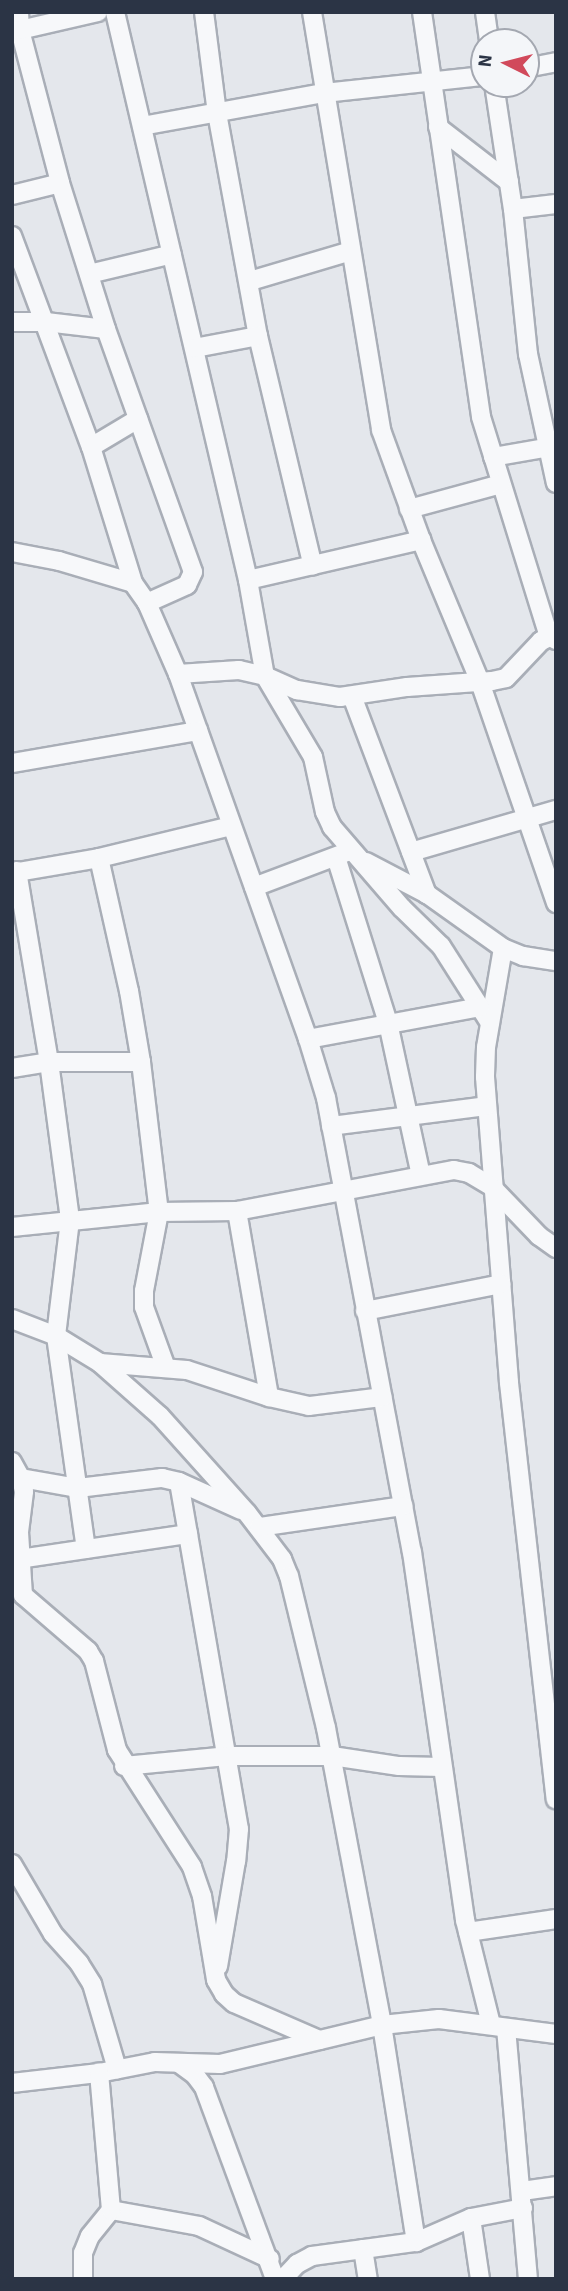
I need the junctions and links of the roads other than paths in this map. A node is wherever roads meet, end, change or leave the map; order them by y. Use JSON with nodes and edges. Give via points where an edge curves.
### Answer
{"nodes":[{"id":1,"x":98,"y":12,"type":"edge"},
{"id":2,"x":115,"y":12,"type":"edge"},
{"id":3,"x":204,"y":12,"type":"edge"},
{"id":4,"x":312,"y":12,"type":"edge"},
{"id":5,"x":422,"y":12,"type":"edge"},
{"id":6,"x":17,"y":23,"type":"edge"},
{"id":7,"x":470,"y":77,"type":"edge"},
{"id":8,"x":431,"y":81,"type":"junction"},
{"id":9,"x":324,"y":93,"type":"junction"},
{"id":10,"x":496,"y":98,"type":"edge"},
{"id":11,"x":217,"y":113,"type":"junction"},
{"id":12,"x":142,"y":126,"type":"junction"},
{"id":13,"x":438,"y":127,"type":"junction"},
{"id":14,"x":509,"y":181,"type":"junction"},
{"id":15,"x":60,"y":183,"type":"junction"},
{"id":16,"x":12,"y":195,"type":"edge"},
{"id":17,"x":556,"y":204,"type":"edge"},
{"id":18,"x":513,"y":209,"type":"junction"},
{"id":19,"x":12,"y":236,"type":"edge"},
{"id":20,"x":351,"y":251,"type":"junction"},
{"id":21,"x":172,"y":254,"type":"junction"},
{"id":22,"x":89,"y":274,"type":"junction"},
{"id":23,"x":250,"y":281,"type":"junction"},
{"id":24,"x":12,"y":322,"type":"edge"},
{"id":25,"x":46,"y":322,"type":"junction"},
{"id":26,"x":106,"y":329,"type":"junction"},
{"id":27,"x":258,"y":336,"type":"junction"},
{"id":28,"x":195,"y":348,"type":"junction"},
{"id":29,"x":138,"y":419,"type":"junction"},
{"id":30,"x":91,"y":447,"type":"junction"},
{"id":31,"x":551,"y":447,"type":"edge"},
{"id":32,"x":493,"y":457,"type":"junction"},
{"id":33,"x":556,"y":483,"type":"edge"},
{"id":34,"x":501,"y":484,"type":"junction"},
{"id":35,"x":409,"y":509,"type":"junction"},
{"id":36,"x":421,"y":540,"type":"junction"},
{"id":37,"x":12,"y":552,"type":"edge"},
{"id":38,"x":313,"y":566,"type":"junction"},
{"id":39,"x":248,"y":580,"type":"junction"},
{"id":40,"x":133,"y":583,"type":"junction"},
{"id":41,"x":147,"y":603,"type":"junction"},
{"id":42,"x":554,"y":637,"type":"edge"},
{"id":43,"x":178,"y":674,"type":"junction"},
{"id":44,"x":265,"y":676,"type":"junction"},
{"id":45,"x":480,"y":682,"type":"junction"},
{"id":46,"x":352,"y":696,"type":"junction"},
{"id":47,"x":198,"y":731,"type":"junction"},
{"id":48,"x":12,"y":764,"type":"edge"},
{"id":49,"x":556,"y":810,"type":"edge"},
{"id":50,"x":527,"y":820,"type":"junction"},
{"id":51,"x":232,"y":826,"type":"junction"},
{"id":52,"x":411,"y":852,"type":"junction"},
{"id":53,"x":349,"y":856,"type":"junction"},
{"id":54,"x":99,"y":858,"type":"junction"},
{"id":55,"x":15,"y":872,"type":"edge"},
{"id":56,"x":254,"y":887,"type":"junction"},
{"id":57,"x":428,"y":894,"type":"junction"},
{"id":58,"x":556,"y":903,"type":"edge"},
{"id":59,"x":503,"y":948,"type":"junction"},
{"id":60,"x":556,"y":961,"type":"edge"},
{"id":61,"x":480,"y":1007,"type":"junction"},
{"id":62,"x":388,"y":1023,"type":"junction"},
{"id":63,"x":490,"y":1023,"type":"junction"},
{"id":64,"x":308,"y":1039,"type":"junction"},
{"id":65,"x":49,"y":1062,"type":"junction"},
{"id":66,"x":141,"y":1062,"type":"junction"},
{"id":67,"x":12,"y":1068,"type":"edge"},
{"id":68,"x":487,"y":1106,"type":"junction"},
{"id":69,"x":410,"y":1115,"type":"junction"},
{"id":70,"x":331,"y":1126,"type":"junction"},
{"id":71,"x":421,"y":1175,"type":"junction"},
{"id":72,"x":492,"y":1187,"type":"junction"},
{"id":73,"x":342,"y":1192,"type":"junction"},
{"id":74,"x":237,"y":1211,"type":"junction"},
{"id":75,"x":159,"y":1212,"type":"junction"},
{"id":76,"x":70,"y":1220,"type":"junction"},
{"id":77,"x":12,"y":1227,"type":"edge"},
{"id":78,"x":556,"y":1248,"type":"edge"},
{"id":79,"x":501,"y":1284,"type":"junction"},
{"id":80,"x":365,"y":1311,"type":"junction"},
{"id":81,"x":12,"y":1319,"type":"edge"},
{"id":82,"x":56,"y":1336,"type":"junction"},
{"id":83,"x":100,"y":1363,"type":"junction"},
{"id":84,"x":165,"y":1366,"type":"junction"},
{"id":85,"x":270,"y":1397,"type":"junction"},
{"id":86,"x":382,"y":1397,"type":"junction"},
{"id":87,"x":12,"y":1462,"type":"edge"},
{"id":88,"x":21,"y":1478,"type":"junction"},
{"id":89,"x":179,"y":1482,"type":"junction"},
{"id":90,"x":78,"y":1488,"type":"junction"},
{"id":91,"x":403,"y":1506,"type":"junction"},
{"id":92,"x":247,"y":1513,"type":"junction"},
{"id":93,"x":259,"y":1527,"type":"junction"},
{"id":94,"x":188,"y":1534,"type":"junction"},
{"id":95,"x":86,"y":1549,"type":"junction"},
{"id":96,"x":16,"y":1560,"type":"edge"},
{"id":97,"x":18,"y":1598,"type":"edge"},
{"id":98,"x":552,"y":1750,"type":"edge"},
{"id":99,"x":227,"y":1756,"type":"junction"},
{"id":100,"x":332,"y":1756,"type":"junction"},
{"id":101,"x":124,"y":1766,"type":"junction"},
{"id":102,"x":442,"y":1767,"type":"junction"},
{"id":103,"x":556,"y":1799,"type":"edge"},
{"id":104,"x":12,"y":1864,"type":"edge"},
{"id":105,"x":556,"y":1919,"type":"edge"},
{"id":106,"x":468,"y":1931,"type":"junction"},
{"id":107,"x":216,"y":1980,"type":"junction"},
{"id":108,"x":382,"y":2025,"type":"junction"},
{"id":109,"x":498,"y":2026,"type":"junction"},
{"id":110,"x":556,"y":2035,"type":"edge"},
{"id":111,"x":319,"y":2040,"type":"junction"},
{"id":112,"x":178,"y":2063,"type":"junction"},
{"id":113,"x":117,"y":2069,"type":"junction"},
{"id":114,"x":99,"y":2073,"type":"junction"},
{"id":115,"x":12,"y":2083,"type":"edge"},
{"id":116,"x":556,"y":2186,"type":"edge"},
{"id":117,"x":523,"y":2199,"type":"junction"},
{"id":118,"x":111,"y":2210,"type":"junction"},
{"id":119,"x":471,"y":2218,"type":"junction"},
{"id":120,"x":416,"y":2242,"type":"junction"},
{"id":121,"x":363,"y":2249,"type":"junction"},
{"id":122,"x":270,"y":2259,"type":"junction"},
{"id":123,"x":83,"y":2279,"type":"edge"},
{"id":124,"x":275,"y":2279,"type":"edge"},
{"id":125,"x":283,"y":2279,"type":"edge"},
{"id":126,"x":368,"y":2279,"type":"edge"},
{"id":127,"x":480,"y":2279,"type":"edge"},
{"id":128,"x":528,"y":2279,"type":"edge"}],
"edges":[{"from":1,"to":6,"type":"street"},
{"from":2,"to":12,"type":"street"},
{"from":3,"to":11,"type":"street"},
{"from":4,"to":9,"type":"street"},
{"from":5,"to":8,"type":"street"},
{"from":6,"to":15,"type":"street"},
{"from":7,"to":8,"type":"street"},
{"from":8,"to":9,"type":"street"},
{"from":8,"to":13,"type":"street"},
{"from":9,"to":11,"type":"street"},
{"from":9,"to":20,"type":"street"},
{"from":10,"to":14,"type":"street"},
{"from":11,"to":12,"type":"street"},
{"from":11,"to":23,"type":"street"},
{"from":12,"to":21,"type":"street"},
{"from":13,"to":14,"type":"street"},
{"from":13,"to":32,"type":"street","via":[[481,417]]},
{"from":14,"to":18,"type":"street"},
{"from":15,"to":16,"type":"street"},
{"from":15,"to":22,"type":"street"},
{"from":17,"to":18,"type":"street"},
{"from":18,"to":31,"type":"street","via":[[524,323]]},
{"from":19,"to":25,"type":"street"},
{"from":20,"to":23,"type":"street"},
{"from":20,"to":35,"type":"street","via":[[381,430]]},
{"from":21,"to":22,"type":"street"},
{"from":21,"to":28,"type":"street"},
{"from":22,"to":26,"type":"street"},
{"from":23,"to":27,"type":"street"},
{"from":24,"to":25,"type":"street"},
{"from":25,"to":26,"type":"street"},
{"from":25,"to":30,"type":"street"},
{"from":26,"to":29,"type":"street"},
{"from":27,"to":28,"type":"street"},
{"from":27,"to":38,"type":"street"},
{"from":28,"to":39,"type":"street"},
{"from":29,"to":30,"type":"street"},
{"from":29,"to":41,"type":"street","via":[[193,572],[187,585]]},
{"from":30,"to":40,"type":"street"},
{"from":31,"to":32,"type":"street"},
{"from":31,"to":33,"type":"street"},
{"from":32,"to":34,"type":"street"},
{"from":34,"to":35,"type":"street"},
{"from":34,"to":42,"type":"street"},
{"from":35,"to":36,"type":"street"},
{"from":36,"to":38,"type":"street"},
{"from":36,"to":45,"type":"street"},
{"from":37,"to":40,"type":"street"},
{"from":38,"to":39,"type":"street"},
{"from":39,"to":44,"type":"street"},
{"from":40,"to":41,"type":"street"},
{"from":41,"to":43,"type":"street"},
{"from":42,"to":45,"type":"street","via":[[506,678]]},
{"from":43,"to":44,"type":"street","via":[[239,670]]},
{"from":43,"to":47,"type":"street"},
{"from":44,"to":46,"type":"street","via":[[297,690]]},
{"from":44,"to":53,"type":"street","via":[[313,757],[325,812]]},
{"from":45,"to":46,"type":"street"},
{"from":45,"to":50,"type":"street"},
{"from":46,"to":52,"type":"street"},
{"from":47,"to":48,"type":"street"},
{"from":47,"to":51,"type":"street"},
{"from":49,"to":50,"type":"street"},
{"from":50,"to":52,"type":"street"},
{"from":50,"to":58,"type":"street"},
{"from":51,"to":54,"type":"street"},
{"from":51,"to":56,"type":"street"},
{"from":52,"to":57,"type":"street"},
{"from":53,"to":56,"type":"street"},
{"from":53,"to":57,"type":"street"},
{"from":53,"to":61,"type":"street","via":[[441,946]]},
{"from":53,"to":62,"type":"street"},
{"from":54,"to":55,"type":"street"},
{"from":54,"to":66,"type":"street"},
{"from":55,"to":65,"type":"street"},
{"from":56,"to":64,"type":"street"},
{"from":57,"to":59,"type":"street"},
{"from":59,"to":60,"type":"street"},
{"from":59,"to":63,"type":"street"},
{"from":61,"to":62,"type":"street"},
{"from":61,"to":63,"type":"street"},
{"from":62,"to":64,"type":"street"},
{"from":62,"to":69,"type":"street"},
{"from":63,"to":68,"type":"street"},
{"from":64,"to":70,"type":"street"},
{"from":65,"to":66,"type":"street"},
{"from":65,"to":67,"type":"street"},
{"from":65,"to":76,"type":"street"},
{"from":66,"to":75,"type":"street"},
{"from":68,"to":69,"type":"street"},
{"from":68,"to":72,"type":"street"},
{"from":69,"to":70,"type":"street"},
{"from":69,"to":71,"type":"street"},
{"from":70,"to":73,"type":"street"},
{"from":71,"to":72,"type":"street","via":[[454,1170]]},
{"from":71,"to":73,"type":"street"},
{"from":72,"to":78,"type":"street"},
{"from":72,"to":79,"type":"street"},
{"from":73,"to":74,"type":"street"},
{"from":73,"to":80,"type":"street"},
{"from":74,"to":75,"type":"street"},
{"from":74,"to":85,"type":"street"},
{"from":75,"to":76,"type":"street"},
{"from":75,"to":84,"type":"street","via":[[144,1307]]},
{"from":76,"to":77,"type":"street"},
{"from":76,"to":82,"type":"street"},
{"from":79,"to":80,"type":"street"},
{"from":79,"to":98,"type":"street"},
{"from":80,"to":86,"type":"street"},
{"from":81,"to":82,"type":"street"},
{"from":82,"to":83,"type":"street"},
{"from":82,"to":90,"type":"street"},
{"from":83,"to":84,"type":"street"},
{"from":83,"to":92,"type":"street","via":[[160,1416]]},
{"from":84,"to":85,"type":"street"},
{"from":85,"to":86,"type":"street","via":[[309,1406]]},
{"from":86,"to":91,"type":"street"},
{"from":87,"to":88,"type":"street"},
{"from":88,"to":90,"type":"street"},
{"from":88,"to":96,"type":"street"},
{"from":89,"to":90,"type":"street","via":[[148,1479]]},
{"from":89,"to":92,"type":"street"},
{"from":89,"to":94,"type":"street"},
{"from":90,"to":95,"type":"street"},
{"from":91,"to":93,"type":"street"},
{"from":91,"to":102,"type":"street"},
{"from":92,"to":93,"type":"street"},
{"from":93,"to":100,"type":"street","via":[[289,1576]]},
{"from":94,"to":95,"type":"street"},
{"from":94,"to":99,"type":"street"},
{"from":95,"to":96,"type":"street"},
{"from":96,"to":97,"type":"street"},
{"from":97,"to":101,"type":"street","via":[[88,1651],[102,1680]]},
{"from":98,"to":103,"type":"street"},
{"from":99,"to":100,"type":"street"},
{"from":99,"to":101,"type":"street"},
{"from":99,"to":107,"type":"street","via":[[239,1829]]},
{"from":100,"to":102,"type":"street"},
{"from":100,"to":108,"type":"street"},
{"from":101,"to":107,"type":"street","via":[[192,1867],[202,1896]]},
{"from":102,"to":106,"type":"street"},
{"from":104,"to":113,"type":"street","via":[[53,1934],[92,1984]]},
{"from":105,"to":106,"type":"street"},
{"from":106,"to":109,"type":"street"},
{"from":107,"to":111,"type":"street","via":[[234,2003]]},
{"from":108,"to":109,"type":"street","via":[[439,2019]]},
{"from":108,"to":111,"type":"street"},
{"from":108,"to":120,"type":"street"},
{"from":109,"to":110,"type":"street"},
{"from":109,"to":117,"type":"street"},
{"from":111,"to":112,"type":"street","via":[[220,2064]]},
{"from":112,"to":113,"type":"street"},
{"from":112,"to":122,"type":"street","via":[[204,2087]]},
{"from":113,"to":114,"type":"street"},
{"from":114,"to":115,"type":"street"},
{"from":114,"to":118,"type":"street"},
{"from":116,"to":117,"type":"street"},
{"from":117,"to":119,"type":"street"},
{"from":117,"to":128,"type":"street"},
{"from":118,"to":122,"type":"street","via":[[199,2226]]},
{"from":118,"to":123,"type":"street","via":[[83,2253]]},
{"from":119,"to":120,"type":"street"},
{"from":119,"to":127,"type":"street"},
{"from":120,"to":121,"type":"street"},
{"from":121,"to":125,"type":"street","via":[[312,2256]]},
{"from":121,"to":126,"type":"street"},
{"from":122,"to":124,"type":"street"}]}
